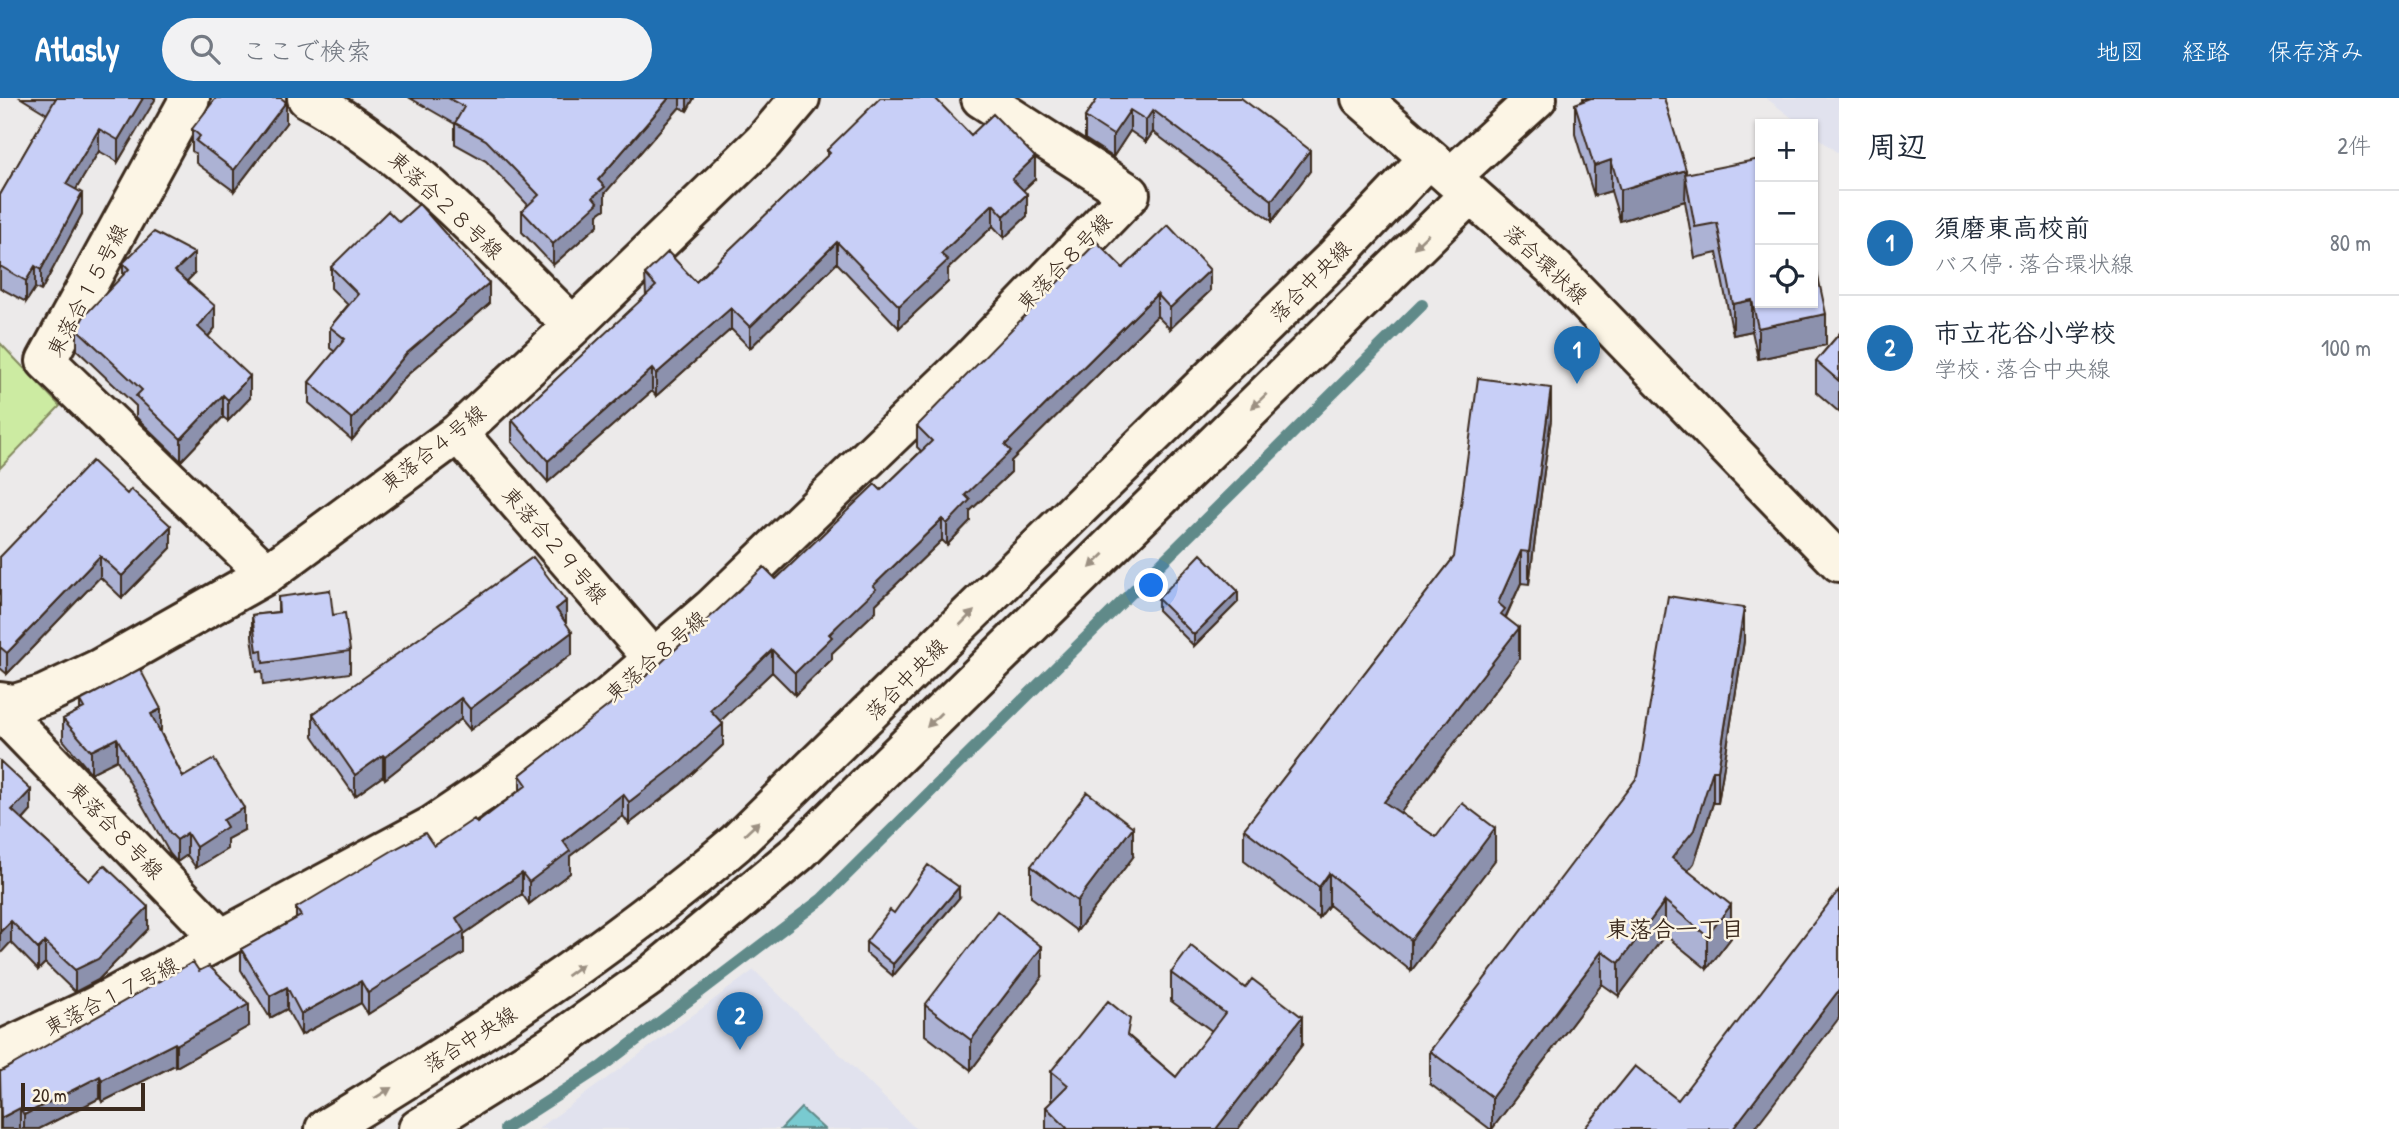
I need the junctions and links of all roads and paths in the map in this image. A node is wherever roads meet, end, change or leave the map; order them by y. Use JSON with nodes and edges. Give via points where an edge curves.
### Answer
{"nodes":[{"id":1,"x":190,"y":98,"type":"edge"},
{"id":2,"x":307,"y":98,"type":"edge"},
{"id":3,"x":800,"y":98,"type":"edge"},
{"id":4,"x":981,"y":98,"type":"edge"},
{"id":5,"x":1361,"y":98,"type":"edge"},
{"id":6,"x":1537,"y":98,"type":"edge"},
{"id":7,"x":1450,"y":176,"type":"junction"},
{"id":8,"x":573,"y":326,"type":"junction"},
{"id":9,"x":458,"y":433,"type":"junction"},
{"id":10,"x":1839,"y":562,"type":"edge"},
{"id":11,"x":267,"y":573,"type":"junction"},
{"id":12,"x":652,"y":657,"type":"junction"},
{"id":13,"x":0,"y":702,"type":"edge"},
{"id":14,"x":0,"y":710,"type":"edge"},
{"id":15,"x":220,"y":939,"type":"junction"},
{"id":16,"x":0,"y":1051,"type":"edge"},
{"id":17,"x":325,"y":1129,"type":"edge"},
{"id":18,"x":418,"y":1129,"type":"edge"}],
"edges":[{"from":1,"to":11,"type":"street","name":"東落合１５号線","via":[[46,361]]},
{"from":2,"to":8,"type":"street","name":"東落合２８号線","via":[[369,136],[416,173]]},
{"from":3,"to":8,"type":"street","name":"東落合４号線","via":[[763,142]]},
{"from":4,"to":12,"type":"street","name":"東落合８号線","via":[[1130,194],[971,359],[711,609]]},
{"from":5,"to":7,"type":"street","name":"落合環状線"},
{"from":6,"to":7,"type":"street"},
{"from":7,"to":10,"type":"street","name":"落合環状線","via":[[1554,268]]},
{"from":17,"to":7,"type":"street","name":"落合中央線","one_way":true,"via":[[567,976],[736,843],[1334,258]]},
{"from":7,"to":18,"type":"street","one_way":true,"via":[[798,853],[649,977],[550,1047]]},
{"from":8,"to":9,"type":"street","name":"東落合４号線"},
{"from":9,"to":11,"type":"street","name":"東落合４号線"},
{"from":9,"to":12,"type":"street","name":"東落合２９号線"},
{"from":11,"to":13,"type":"street","name":"東落合４号線","via":[[55,690],[15,704]]},
{"from":12,"to":15,"type":"street","name":"東落合８号線","via":[[597,706],[432,826]]},
{"from":14,"to":15,"type":"street","name":"東落合８号線"},
{"from":15,"to":16,"type":"street","name":"東落合１７号線"}]}
